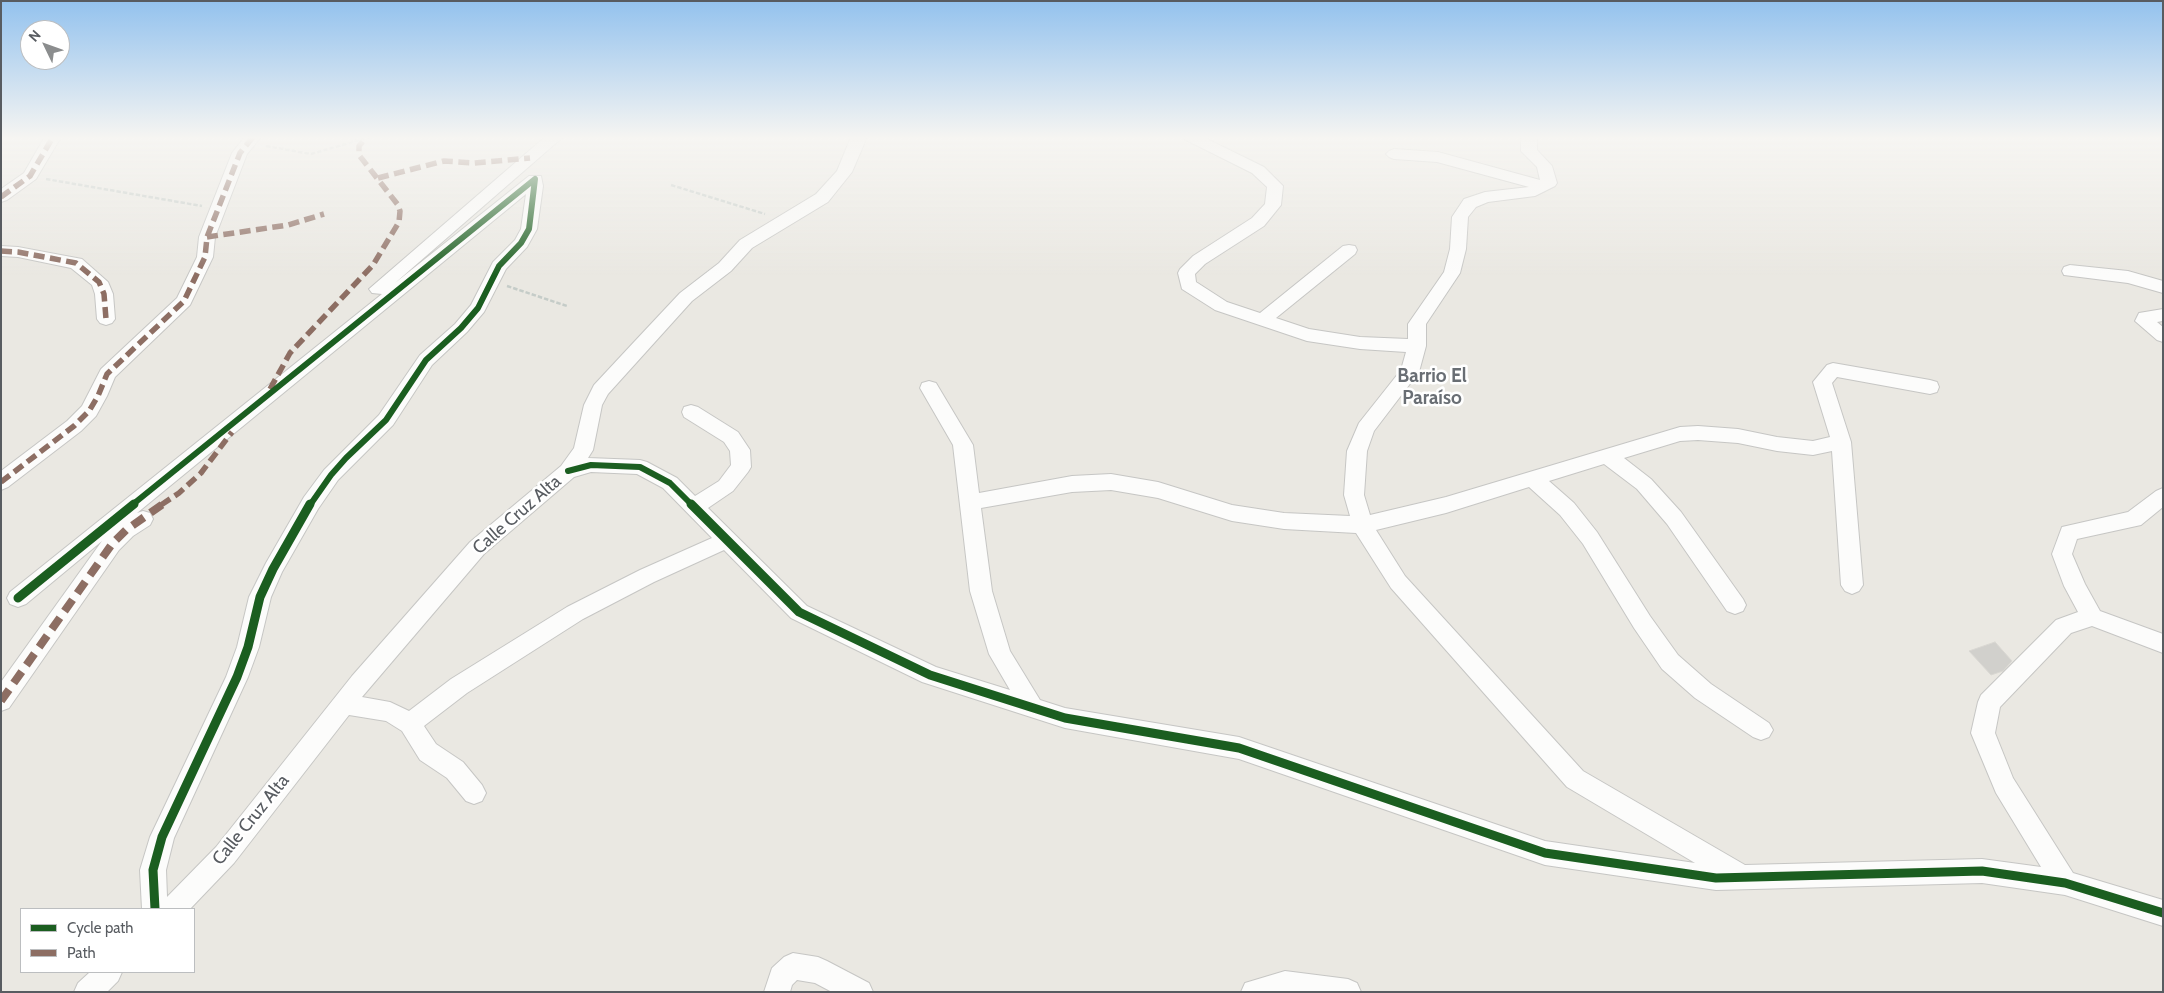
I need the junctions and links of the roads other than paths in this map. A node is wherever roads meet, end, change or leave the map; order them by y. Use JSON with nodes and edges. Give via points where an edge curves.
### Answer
{"nodes":[{"id":1,"x":20,"y":183,"type":"edge"},
{"id":2,"x":227,"y":183,"type":"edge"},
{"id":3,"x":501,"y":183,"type":"edge"},
{"id":4,"x":529,"y":183,"type":"edge"},
{"id":5,"x":535,"y":183,"type":"edge"},
{"id":6,"x":836,"y":183,"type":"edge"},
{"id":7,"x":1272,"y":183,"type":"edge"},
{"id":8,"x":1533,"y":183,"type":"edge"},
{"id":9,"x":1548,"y":183,"type":"edge"},
{"id":10,"x":1543,"y":186,"type":"junction"},
{"id":11,"x":1,"y":197,"type":"edge"},
{"id":12,"x":1349,"y":250,"type":"dead end"},
{"id":13,"x":1,"y":251,"type":"edge"},
{"id":14,"x":2070,"y":271,"type":"dead end"},
{"id":15,"x":2163,"y":287,"type":"edge"},
{"id":16,"x":2163,"y":315,"type":"edge"},
{"id":17,"x":106,"y":319,"type":"dead end"},
{"id":18,"x":1262,"y":320,"type":"junction"},
{"id":19,"x":2163,"y":336,"type":"edge"},
{"id":20,"x":1417,"y":346,"type":"junction"},
{"id":21,"x":1930,"y":387,"type":"dead end"},
{"id":22,"x":929,"y":388,"type":"dead end"},
{"id":23,"x":691,"y":412,"type":"dead end"},
{"id":24,"x":1840,"y":442,"type":"junction"},
{"id":25,"x":1608,"y":456,"type":"junction"},
{"id":26,"x":568,"y":471,"type":"junction"},
{"id":27,"x":1532,"y":479,"type":"junction"},
{"id":28,"x":1,"y":482,"type":"edge"},
{"id":29,"x":2163,"y":496,"type":"edge"},
{"id":30,"x":970,"y":502,"type":"junction"},
{"id":31,"x":694,"y":507,"type":"junction"},
{"id":32,"x":143,"y":519,"type":"dead end"},
{"id":33,"x":1362,"y":525,"type":"junction"},
{"id":34,"x":727,"y":540,"type":"junction"},
{"id":35,"x":1852,"y":585,"type":"dead end"},
{"id":36,"x":1735,"y":605,"type":"dead end"},
{"id":37,"x":2092,"y":617,"type":"junction"},
{"id":38,"x":2163,"y":644,"type":"edge"},
{"id":39,"x":1,"y":701,"type":"edge"},
{"id":40,"x":343,"y":704,"type":"junction"},
{"id":41,"x":1032,"y":707,"type":"junction"},
{"id":42,"x":410,"y":724,"type":"junction"},
{"id":43,"x":1761,"y":730,"type":"dead end"},
{"id":44,"x":474,"y":793,"type":"dead end"},
{"id":45,"x":1742,"y":877,"type":"junction"},
{"id":46,"x":2065,"y":883,"type":"junction"},
{"id":47,"x":155,"y":908,"type":"edge"},
{"id":48,"x":174,"y":908,"type":"edge"},
{"id":49,"x":2163,"y":913,"type":"edge"},
{"id":50,"x":108,"y":973,"type":"edge"},
{"id":51,"x":87,"y":992,"type":"edge"},
{"id":52,"x":777,"y":992,"type":"edge"},
{"id":53,"x":860,"y":992,"type":"edge"},
{"id":54,"x":1254,"y":992,"type":"edge"},
{"id":55,"x":1348,"y":992,"type":"edge"}],
"edges":[{"from":1,"to":11,"type":"street"},
{"from":2,"to":28,"type":"street","via":[[207,237],[205,257],[184,301],[107,374],[98,396],[84,416]]},
{"from":3,"to":4,"type":"street","via":[[18,598]]},
{"from":5,"to":47,"type":"street","via":[[529,229],[521,243],[499,266],[478,308],[426,360],[386,420],[346,458],[311,503],[273,569],[260,597],[237,677],[162,837],[153,870]]},
{"from":6,"to":26,"type":"street","name":"Calle Cruz Alta","via":[[822,198],[746,244],[725,267],[686,297],[601,390],[593,405],[583,450]]},
{"from":7,"to":18,"type":"street","via":[[1275,186],[1273,205],[1258,222],[1199,260],[1186,273],[1188,285],[1222,306]]},
{"from":8,"to":10,"type":"street"},
{"from":9,"to":10,"type":"street"},
{"from":10,"to":20,"type":"street","via":[[1529,193],[1485,197],[1470,204],[1460,217],[1458,249],[1452,273],[1417,324]]},
{"from":12,"to":18,"type":"street"},
{"from":13,"to":17,"type":"street","via":[[76,263],[99,282],[104,294]]},
{"from":14,"to":15,"type":"street","via":[[2128,277]]},
{"from":16,"to":19,"type":"street","via":[[2145,317],[2144,321]]},
{"from":18,"to":20,"type":"street","via":[[1307,336],[1360,344]]},
{"from":20,"to":33,"type":"street","via":[[1410,372],[1366,428],[1357,452],[1354,495]]},
{"from":21,"to":24,"type":"street","via":[[1833,370],[1822,382]]},
{"from":22,"to":30,"type":"street","via":[[964,445]]},
{"from":23,"to":31,"type":"street","via":[[730,437],[740,450],[741,467],[726,486]]},
{"from":24,"to":25,"type":"street","via":[[1813,448],[1738,436],[1680,434]]},
{"from":24,"to":35,"type":"street"},
{"from":25,"to":27,"type":"street"},
{"from":25,"to":36,"type":"street","via":[[1644,484],[1674,518]]},
{"from":26,"to":31,"type":"street","via":[[591,465],[640,467],[670,483]]},
{"from":26,"to":40,"type":"street","name":"Calle Cruz Alta","via":[[477,548]]},
{"from":27,"to":33,"type":"street","via":[[1446,505]]},
{"from":27,"to":43,"type":"street","via":[[1567,509],[1590,538],[1670,662],[1703,691]]},
{"from":29,"to":37,"type":"street","via":[[2134,519],[2069,533],[2062,554]]},
{"from":30,"to":33,"type":"street","via":[[1072,484],[1111,482],[1158,490],[1232,513],[1284,521]]},
{"from":30,"to":41,"type":"street","via":[[981,591],[1000,654]]},
{"from":31,"to":34,"type":"street"},
{"from":32,"to":39,"type":"street","via":[[112,544]]},
{"from":33,"to":45,"type":"street","via":[[1398,582],[1575,779]]},
{"from":34,"to":41,"type":"street","via":[[799,612],[930,675]]},
{"from":34,"to":42,"type":"street","via":[[575,613],[459,686]]},
{"from":37,"to":38,"type":"street"},
{"from":37,"to":46,"type":"street","via":[[2064,626],[1989,702],[1983,732],[2004,785]]},
{"from":40,"to":42,"type":"street","via":[[390,712]]},
{"from":40,"to":48,"type":"street","name":"Calle Cruz Alta","via":[[225,854]]},
{"from":41,"to":45,"type":"street","via":[[1065,718],[1239,748],[1545,853],[1716,878]]},
{"from":42,"to":44,"type":"street","via":[[428,752],[455,770]]},
{"from":45,"to":46,"type":"street","via":[[1982,871]]},
{"from":46,"to":49,"type":"street"},
{"from":50,"to":51,"type":"street"},
{"from":52,"to":53,"type":"street","via":[[781,977],[793,966],[818,970]]},
{"from":54,"to":55,"type":"street","via":[[1285,984]]}]}
